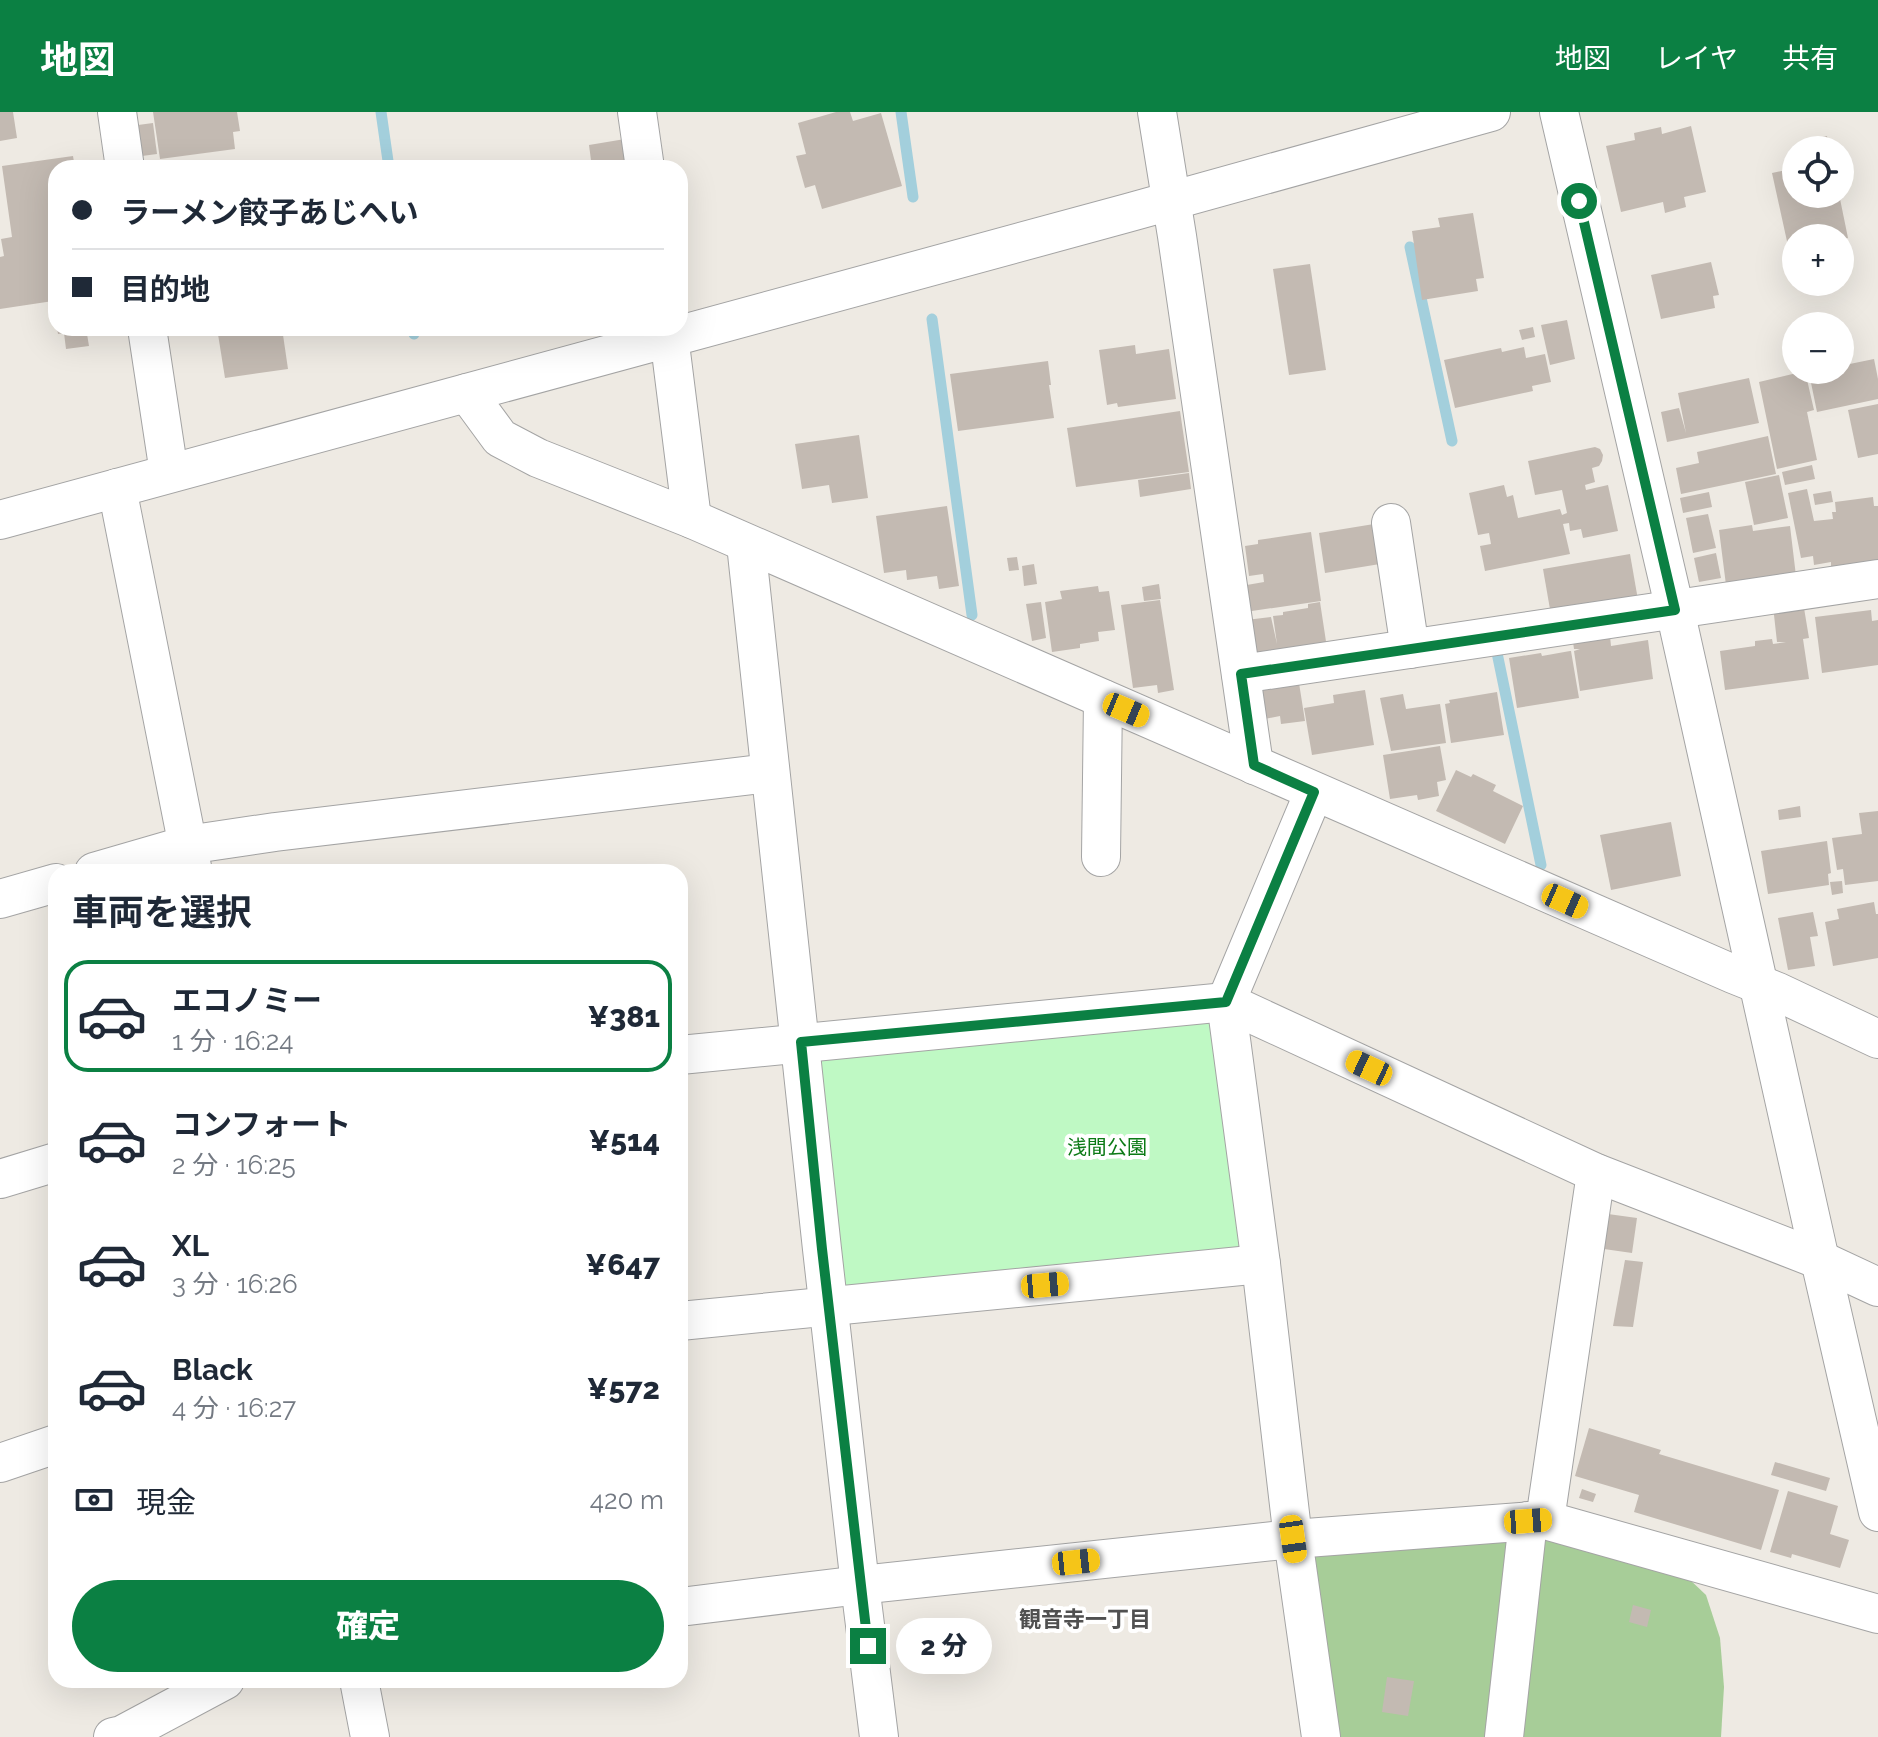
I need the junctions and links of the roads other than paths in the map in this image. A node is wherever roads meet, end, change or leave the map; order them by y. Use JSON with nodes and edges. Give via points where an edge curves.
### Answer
{"nodes":[{"id":1,"x":117,"y":112,"type":"edge"},
{"id":2,"x":637,"y":112,"type":"edge"},
{"id":3,"x":1157,"y":112,"type":"edge"},
{"id":4,"x":1491,"y":112,"type":"edge"},
{"id":5,"x":1559,"y":112,"type":"edge"},
{"id":6,"x":124,"y":160,"type":"edge"},
{"id":7,"x":644,"y":160,"type":"edge"},
{"id":8,"x":1171,"y":202,"type":"junction"},
{"id":9,"x":688,"y":327,"type":"edge"},
{"id":10,"x":148,"y":336,"type":"edge"},
{"id":11,"x":656,"y":336,"type":"edge"},
{"id":12,"x":669,"y":336,"type":"edge"},
{"id":13,"x":467,"y":393,"type":"junction"},
{"id":14,"x":169,"y":473,"type":"junction"},
{"id":15,"x":117,"y":488,"type":"junction"},
{"id":16,"x":692,"y":519,"type":"junction"},
{"id":17,"x":0,"y":520,"type":"edge"},
{"id":18,"x":1391,"y":523,"type":"dead end"},
{"id":19,"x":746,"y":544,"type":"junction"},
{"id":20,"x":1878,"y":579,"type":"edge"},
{"id":21,"x":1675,"y":610,"type":"junction"},
{"id":22,"x":1410,"y":649,"type":"junction"},
{"id":23,"x":1241,"y":674,"type":"junction"},
{"id":24,"x":1103,"y":699,"type":"junction"},
{"id":25,"x":1254,"y":765,"type":"junction"},
{"id":26,"x":770,"y":773,"type":"junction"},
{"id":27,"x":1314,"y":792,"type":"junction"},
{"id":28,"x":1101,"y":857,"type":"dead end"},
{"id":29,"x":190,"y":859,"type":"edge"},
{"id":30,"x":153,"y":864,"type":"edge"},
{"id":31,"x":48,"y":885,"type":"edge"},
{"id":32,"x":0,"y":899,"type":"edge"},
{"id":33,"x":1758,"y":985,"type":"junction"},
{"id":34,"x":1226,"y":1002,"type":"junction"},
{"id":35,"x":1878,"y":1039,"type":"edge"},
{"id":36,"x":801,"y":1042,"type":"junction"},
{"id":37,"x":688,"y":1054,"type":"edge"},
{"id":38,"x":48,"y":1164,"type":"edge"},
{"id":39,"x":1596,"y":1173,"type":"junction"},
{"id":40,"x":0,"y":1179,"type":"edge"},
{"id":41,"x":1820,"y":1260,"type":"junction"},
{"id":42,"x":1261,"y":1264,"type":"junction"},
{"id":43,"x":1878,"y":1287,"type":"edge"},
{"id":44,"x":829,"y":1306,"type":"junction"},
{"id":45,"x":688,"y":1320,"type":"edge"},
{"id":46,"x":48,"y":1447,"type":"edge"},
{"id":47,"x":0,"y":1463,"type":"edge"},
{"id":48,"x":1878,"y":1512,"type":"edge"},
{"id":49,"x":1537,"y":1521,"type":"junction"},
{"id":50,"x":1293,"y":1539,"type":"junction"},
{"id":51,"x":860,"y":1585,"type":"junction"},
{"id":52,"x":688,"y":1606,"type":"edge"},
{"id":53,"x":1878,"y":1614,"type":"edge"},
{"id":54,"x":210,"y":1688,"type":"edge"},
{"id":55,"x":361,"y":1688,"type":"edge"},
{"id":56,"x":119,"y":1736,"type":"edge"},
{"id":57,"x":370,"y":1737,"type":"edge"},
{"id":58,"x":879,"y":1737,"type":"edge"},
{"id":59,"x":1321,"y":1737,"type":"edge"},
{"id":60,"x":1504,"y":1737,"type":"edge"}],
"edges":[{"from":1,"to":6,"type":"street"},
{"from":2,"to":7,"type":"street"},
{"from":3,"to":8,"type":"street"},
{"from":4,"to":8,"type":"street"},
{"from":5,"to":21,"type":"street"},
{"from":8,"to":9,"type":"street"},
{"from":8,"to":23,"type":"street"},
{"from":10,"to":14,"type":"street"},
{"from":11,"to":13,"type":"street"},
{"from":12,"to":16,"type":"street"},
{"from":13,"to":14,"type":"street"},
{"from":13,"to":16,"type":"street","via":[[500,438]]},
{"from":14,"to":15,"type":"street"},
{"from":15,"to":17,"type":"street"},
{"from":15,"to":29,"type":"street"},
{"from":16,"to":19,"type":"street"},
{"from":18,"to":22,"type":"street"},
{"from":19,"to":24,"type":"street"},
{"from":19,"to":26,"type":"street"},
{"from":20,"to":21,"type":"street"},
{"from":21,"to":22,"type":"street"},
{"from":21,"to":33,"type":"street"},
{"from":22,"to":23,"type":"street"},
{"from":23,"to":25,"type":"street"},
{"from":24,"to":25,"type":"street"},
{"from":24,"to":28,"type":"street"},
{"from":25,"to":27,"type":"street"},
{"from":26,"to":29,"type":"street","via":[[275,832]]},
{"from":26,"to":36,"type":"street"},
{"from":27,"to":33,"type":"street"},
{"from":27,"to":34,"type":"street"},
{"from":29,"to":30,"type":"street"},
{"from":31,"to":32,"type":"street"},
{"from":33,"to":35,"type":"street"},
{"from":33,"to":41,"type":"street"},
{"from":34,"to":36,"type":"street"},
{"from":34,"to":39,"type":"street"},
{"from":34,"to":42,"type":"street"},
{"from":36,"to":37,"type":"street"},
{"from":36,"to":44,"type":"street"},
{"from":38,"to":40,"type":"street"},
{"from":39,"to":41,"type":"street"},
{"from":39,"to":49,"type":"street"},
{"from":41,"to":43,"type":"street"},
{"from":41,"to":48,"type":"street"},
{"from":42,"to":44,"type":"street"},
{"from":42,"to":50,"type":"street"},
{"from":44,"to":45,"type":"street"},
{"from":44,"to":51,"type":"street"},
{"from":46,"to":47,"type":"street"},
{"from":49,"to":50,"type":"street"},
{"from":49,"to":53,"type":"street"},
{"from":49,"to":60,"type":"street"},
{"from":50,"to":51,"type":"street"},
{"from":50,"to":59,"type":"street"},
{"from":51,"to":52,"type":"street"},
{"from":51,"to":58,"type":"street"},
{"from":54,"to":56,"type":"street"},
{"from":55,"to":57,"type":"street"}]}
